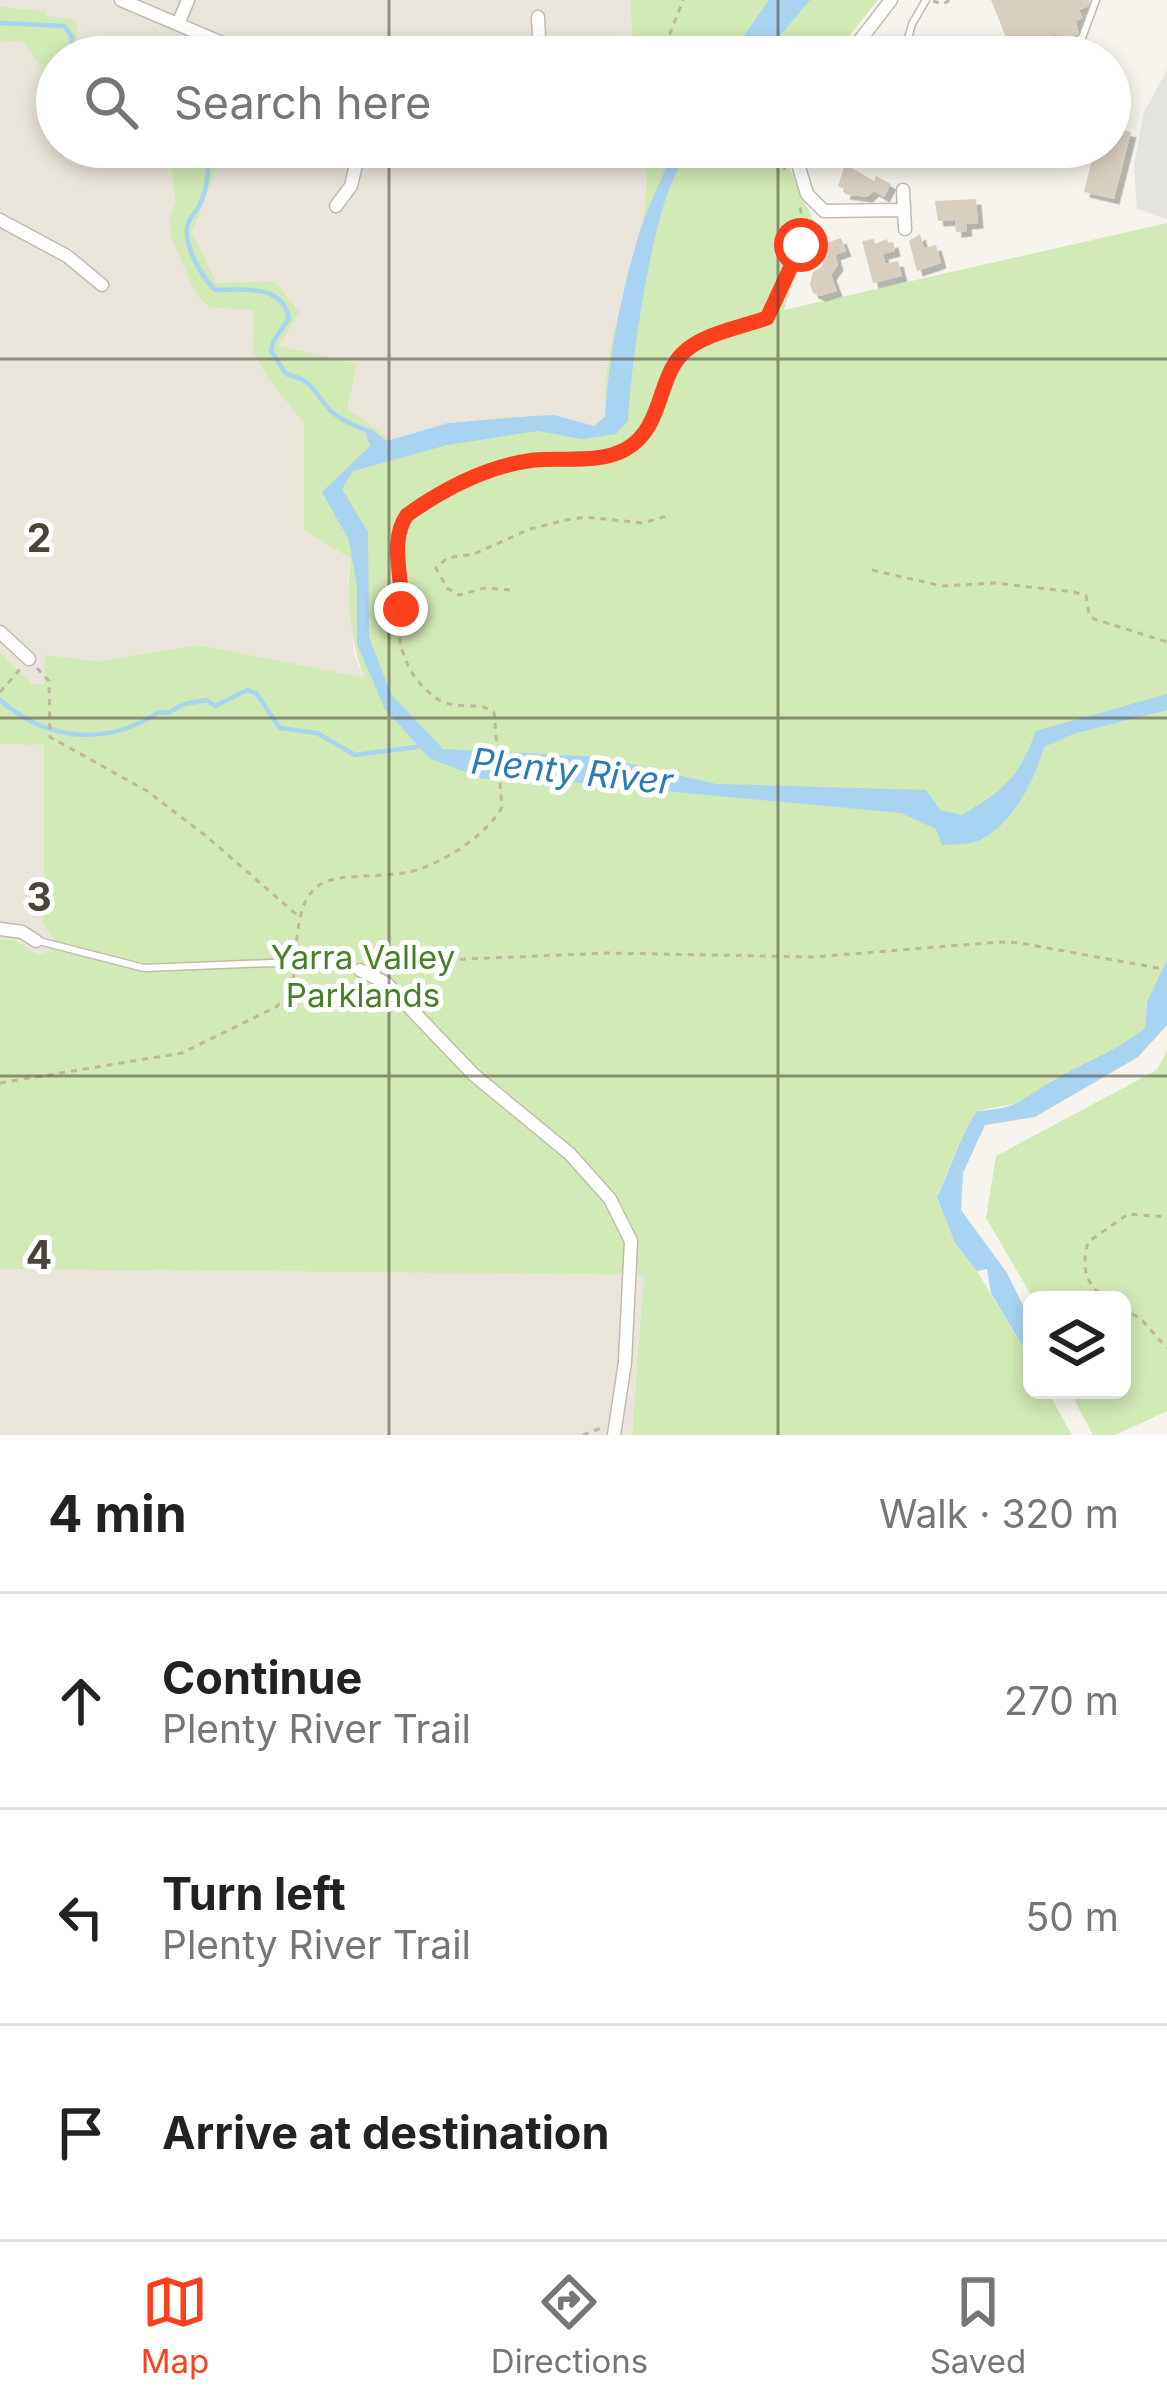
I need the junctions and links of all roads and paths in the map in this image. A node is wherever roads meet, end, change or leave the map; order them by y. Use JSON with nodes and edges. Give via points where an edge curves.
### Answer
{"nodes":[{"id":1,"x":121,"y":0,"type":"edge"},
{"id":2,"x":188,"y":0,"type":"edge"},
{"id":3,"x":682,"y":0,"type":"edge"},
{"id":4,"x":891,"y":0,"type":"edge"},
{"id":5,"x":928,"y":0,"type":"edge"},
{"id":6,"x":950,"y":0,"type":"edge"},
{"id":7,"x":1096,"y":0,"type":"edge"},
{"id":8,"x":538,"y":17,"type":"dead end"},
{"id":9,"x":178,"y":24,"type":"junction"},
{"id":10,"x":206,"y":36,"type":"edge"},
{"id":11,"x":539,"y":36,"type":"edge"},
{"id":12,"x":669,"y":36,"type":"edge"},
{"id":13,"x":863,"y":36,"type":"edge"},
{"id":14,"x":909,"y":36,"type":"edge"},
{"id":15,"x":1083,"y":36,"type":"edge"},
{"id":16,"x":355,"y":168,"type":"edge"},
{"id":17,"x":783,"y":168,"type":"edge"},
{"id":18,"x":799,"y":168,"type":"edge"},
{"id":19,"x":790,"y":181,"type":"dead end"},
{"id":20,"x":903,"y":190,"type":"dead end"},
{"id":21,"x":796,"y":192,"type":"dead end"},
{"id":22,"x":336,"y":206,"type":"dead end"},
{"id":23,"x":901,"y":210,"type":"junction"},
{"id":24,"x":0,"y":220,"type":"edge"},
{"id":25,"x":904,"y":229,"type":"dead end"},
{"id":26,"x":102,"y":285,"type":"dead end"},
{"id":27,"x":670,"y":515,"type":"dead end"},
{"id":28,"x":872,"y":570,"type":"dead end"},
{"id":29,"x":510,"y":590,"type":"dead end"},
{"id":30,"x":0,"y":632,"type":"edge"},
{"id":31,"x":1167,"y":642,"type":"edge"},
{"id":32,"x":29,"y":659,"type":"junction"},
{"id":33,"x":0,"y":692,"type":"edge"},
{"id":34,"x":502,"y":807,"type":"dead end"},
{"id":35,"x":299,"y":917,"type":"dead end"},
{"id":36,"x":0,"y":929,"type":"edge"},
{"id":37,"x":36,"y":941,"type":"joint"},
{"id":38,"x":1163,"y":969,"type":"dead end"},
{"id":39,"x":360,"y":970,"type":"junction"},
{"id":40,"x":1167,"y":1216,"type":"edge"},
{"id":41,"x":1095,"y":1291,"type":"edge"},
{"id":42,"x":1131,"y":1313,"type":"edge"},
{"id":43,"x":1167,"y":1348,"type":"edge"},
{"id":44,"x":615,"y":1429,"type":"edge"},
{"id":45,"x":583,"y":1435,"type":"edge"}],
"edges":[{"from":1,"to":9,"type":"street"},
{"from":2,"to":9,"type":"street"},
{"from":3,"to":12,"type":"path"},
{"from":4,"to":13,"type":"street"},
{"from":5,"to":6,"type":"path"},
{"from":5,"to":14,"type":"lane"},
{"from":7,"to":15,"type":"lane"},
{"from":8,"to":11,"type":"street"},
{"from":9,"to":10,"type":"street"},
{"from":16,"to":22,"type":"street"},
{"from":17,"to":19,"type":"path"},
{"from":18,"to":23,"type":"street","via":[[807,194],[824,211]]},
{"from":20,"to":23,"type":"street"},
{"from":21,"to":34,"type":"path","via":[[801,245],[767,318],[681,355],[632,446],[493,468],[401,521],[399,628],[408,668],[438,699],[496,716]]},
{"from":23,"to":25,"type":"street"},
{"from":24,"to":26,"type":"street"},
{"from":27,"to":29,"type":"path","via":[[643,523],[566,520],[436,568],[459,595]]},
{"from":28,"to":31,"type":"path","via":[[942,586],[1074,592],[1086,596],[1094,619]]},
{"from":30,"to":32,"type":"street"},
{"from":32,"to":33,"type":"path"},
{"from":32,"to":35,"type":"path","via":[[49,681],[50,737],[147,791]]},
{"from":36,"to":37,"type":"street"},
{"from":37,"to":39,"type":"lane","via":[[144,968],[271,963]]},
{"from":38,"to":39,"type":"path","via":[[999,942],[814,957],[431,958]]},
{"from":39,"to":44,"type":"street","via":[[386,983],[474,1076],[570,1154],[610,1198],[631,1241]]},
{"from":40,"to":41,"type":"path","via":[[1128,1214],[1088,1242],[1082,1265]]},
{"from":42,"to":43,"type":"path"},
{"from":44,"to":45,"type":"path"}]}
